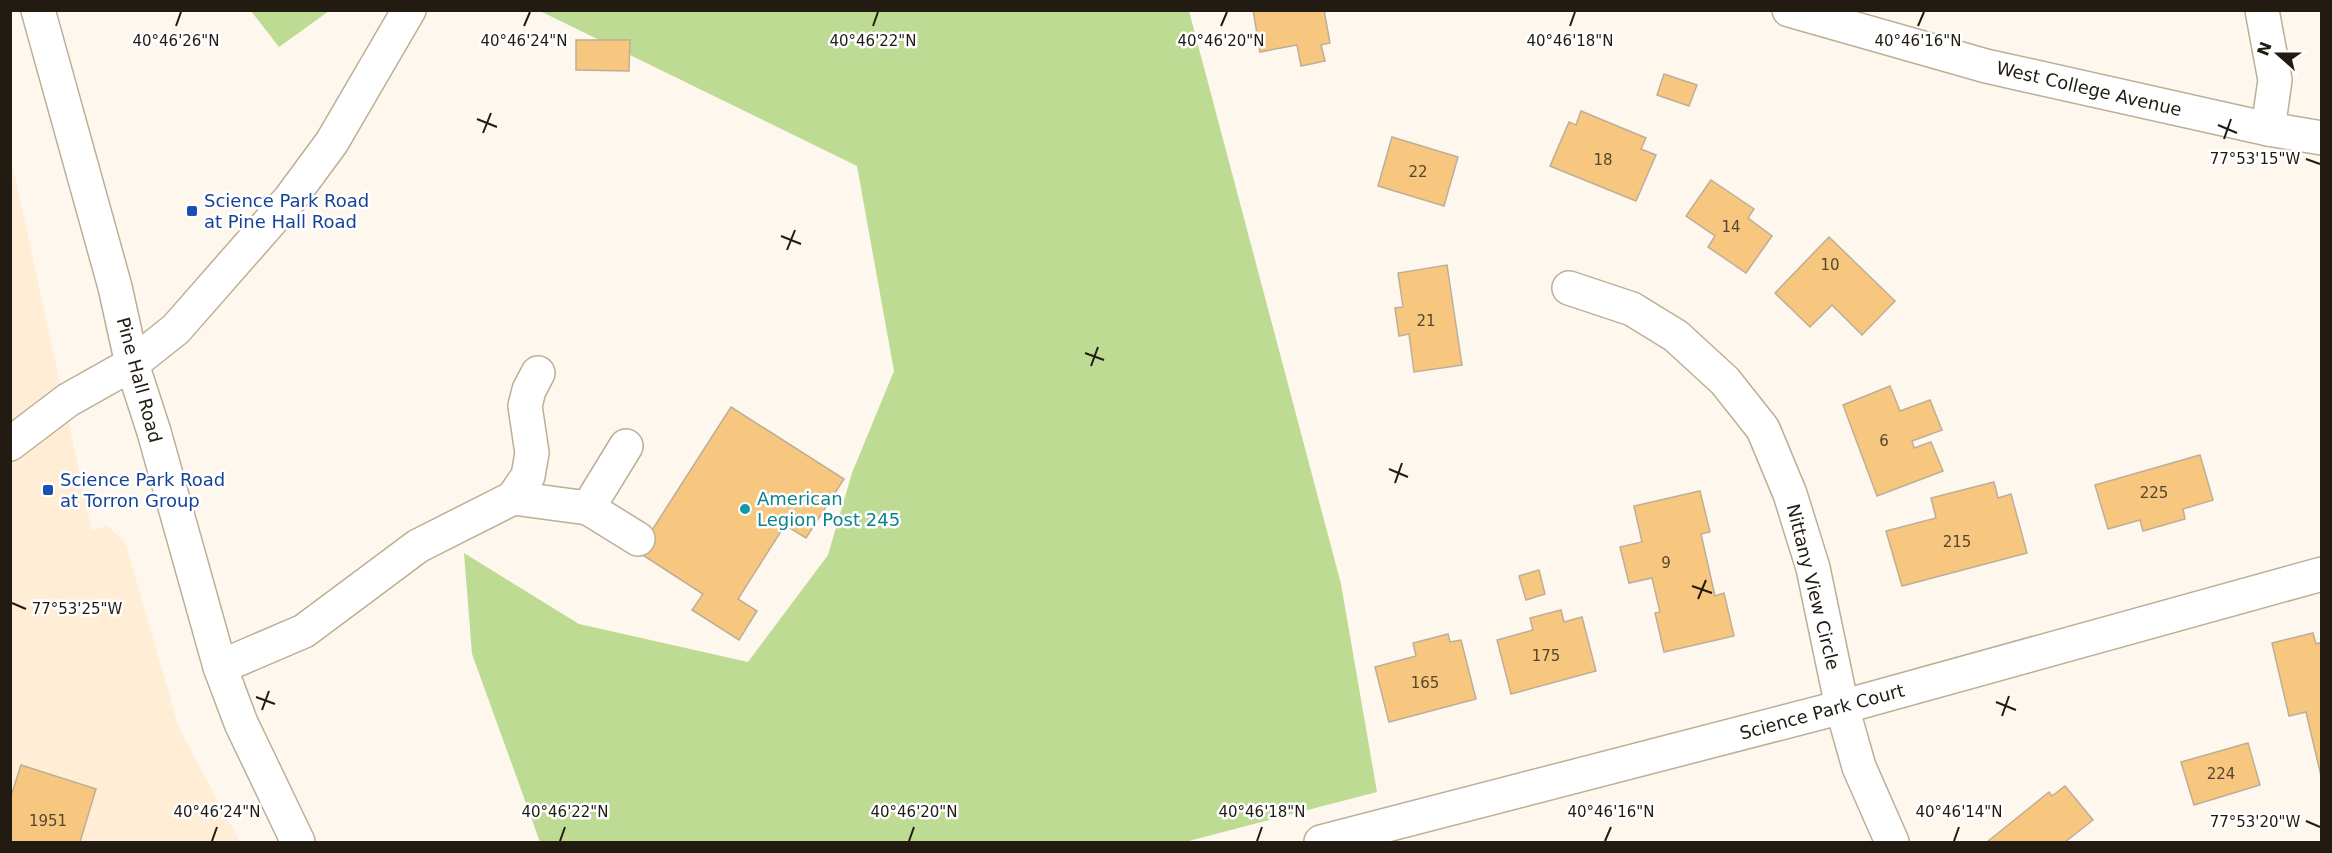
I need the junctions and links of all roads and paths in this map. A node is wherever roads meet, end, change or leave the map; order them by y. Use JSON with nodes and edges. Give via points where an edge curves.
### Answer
{"nodes":[{"id":1,"x":38,"y":10,"type":"edge"},
{"id":2,"x":409,"y":10,"type":"edge"},
{"id":3,"x":1789,"y":10,"type":"edge"},
{"id":4,"x":2262,"y":10,"type":"edge"},
{"id":5,"x":2268,"y":129,"type":"junction"},
{"id":6,"x":2322,"y":138,"type":"edge"},
{"id":7,"x":1569,"y":288,"type":"dead end"},
{"id":8,"x":132,"y":364,"type":"junction"},
{"id":9,"x":538,"y":373,"type":"dead end"},
{"id":10,"x":10,"y":444,"type":"edge"},
{"id":11,"x":626,"y":446,"type":"dead end"},
{"id":12,"x":513,"y":498,"type":"junction"},
{"id":13,"x":588,"y":508,"type":"junction"},
{"id":14,"x":638,"y":539,"type":"dead end"},
{"id":15,"x":2322,"y":574,"type":"edge"},
{"id":16,"x":220,"y":667,"type":"junction"},
{"id":17,"x":1842,"y":707,"type":"junction"},
{"id":18,"x":298,"y":843,"type":"edge"},
{"id":19,"x":1322,"y":843,"type":"edge"},
{"id":20,"x":1892,"y":843,"type":"edge"}],
"edges":[{"from":1,"to":8,"type":"street","name":"Pine Hall Road","via":[[115,287]]},
{"from":2,"to":8,"type":"street","via":[[332,142],[290,199],[176,329]]},
{"from":3,"to":5,"type":"street","name":"West College Avenue","via":[[1986,66]]},
{"from":4,"to":5,"type":"street","via":[[2275,81]]},
{"from":5,"to":6,"type":"street","name":"West College Avenue"},
{"from":7,"to":17,"type":"street","name":"Nittany View Circle","via":[[1632,309],[1676,336],[1725,381],[1763,429],[1790,494],[1813,568]]},
{"from":8,"to":10,"type":"street","via":[[68,400]]},
{"from":8,"to":16,"type":"street","name":"Pine Hall Road"},
{"from":9,"to":12,"type":"street","via":[[525,406],[531,453],[528,476]]},
{"from":11,"to":13,"type":"street"},
{"from":12,"to":13,"type":"street"},
{"from":12,"to":16,"type":"street","via":[[418,546],[304,631]]},
{"from":13,"to":14,"type":"street"},
{"from":15,"to":17,"type":"street","name":"Science Park Court"},
{"from":16,"to":18,"type":"street","name":"Pine Hall Road","via":[[241,723]]},
{"from":17,"to":19,"type":"street","name":"Science Park Court"},
{"from":17,"to":20,"type":"street","name":"Nittany View Circle","via":[[1859,767]]}]}
